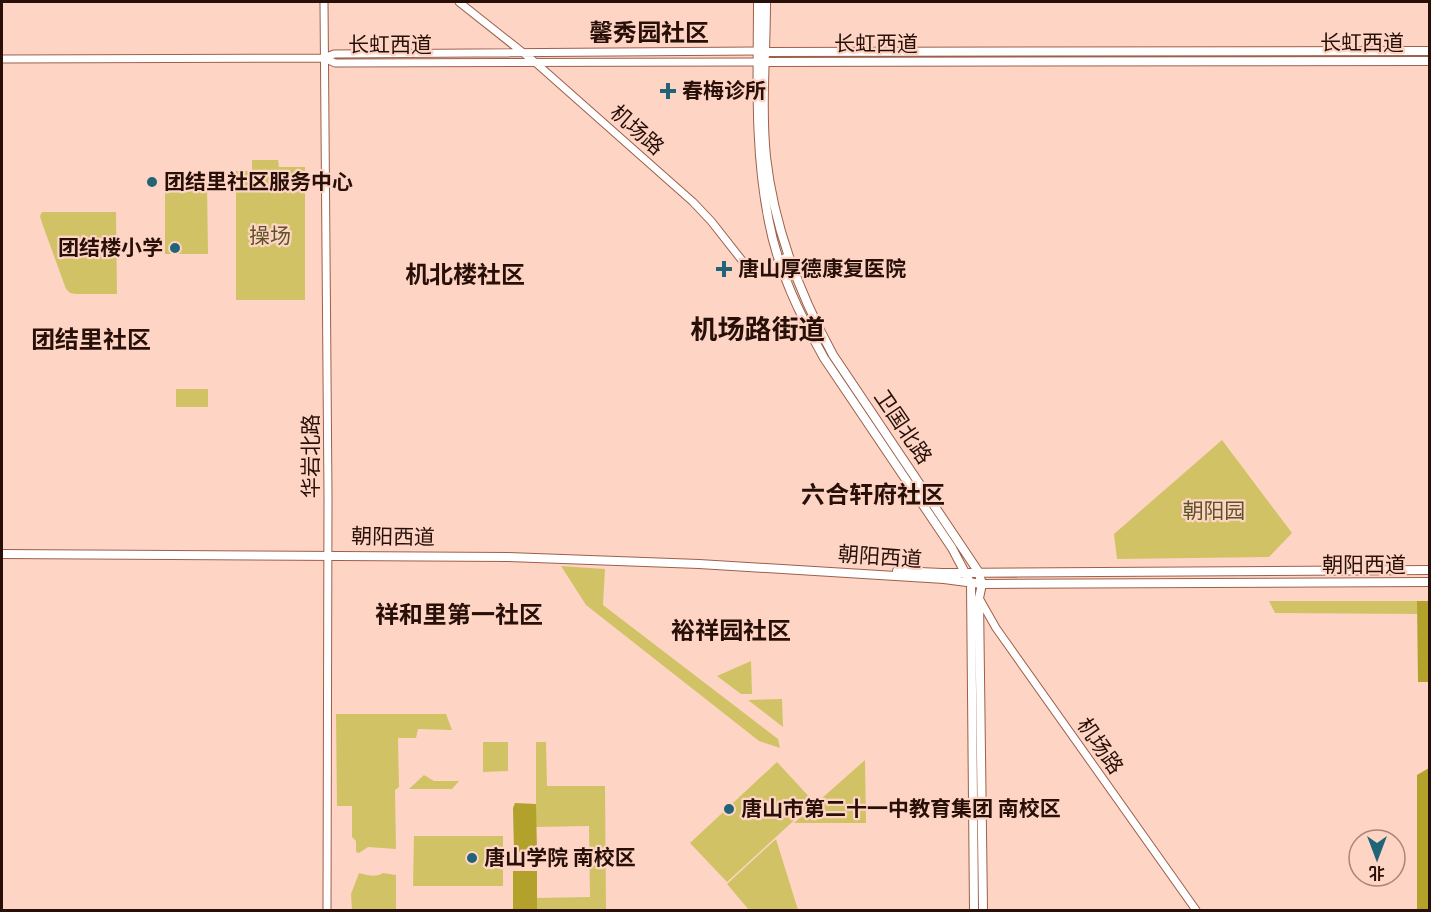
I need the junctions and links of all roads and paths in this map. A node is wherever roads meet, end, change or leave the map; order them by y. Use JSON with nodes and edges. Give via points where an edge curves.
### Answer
{"nodes":[{"id":1,"x":324,"y":2,"type":"edge"},
{"id":2,"x":459,"y":2,"type":"edge"},
{"id":3,"x":758,"y":2,"type":"edge"},
{"id":4,"x":766,"y":2,"type":"edge"},
{"id":5,"x":1430,"y":51,"type":"edge"},
{"id":6,"x":762,"y":52,"type":"junction"},
{"id":7,"x":524,"y":54,"type":"junction"},
{"id":8,"x":324,"y":57,"type":"junction"},
{"id":9,"x":2,"y":59,"type":"edge"},
{"id":10,"x":1430,"y":61,"type":"edge"},
{"id":11,"x":762,"y":62,"type":"junction"},
{"id":12,"x":536,"y":63,"type":"junction"},
{"id":13,"x":787,"y":256,"type":"junction"},
{"id":14,"x":780,"y":262,"type":"junction"},
{"id":15,"x":2,"y":554,"type":"edge"},
{"id":16,"x":381,"y":554,"type":"junction"},
{"id":17,"x":327,"y":555,"type":"junction"},
{"id":18,"x":1430,"y":570,"type":"edge"},
{"id":19,"x":978,"y":571,"type":"junction"},
{"id":20,"x":966,"y":573,"type":"junction"},
{"id":21,"x":1430,"y":582,"type":"edge"},
{"id":22,"x":971,"y":584,"type":"junction"},
{"id":23,"x":982,"y":585,"type":"junction"},
{"id":24,"x":980,"y":598,"type":"junction"},
{"id":25,"x":327,"y":910,"type":"edge"},
{"id":26,"x":974,"y":910,"type":"edge"},
{"id":27,"x":983,"y":910,"type":"edge"},
{"id":28,"x":1196,"y":910,"type":"edge"}],
"edges":[{"from":1,"to":8,"type":"street","name":"华岩北路"},
{"from":2,"to":7,"type":"street","name":"机场路"},
{"from":3,"to":6,"type":"main road","name":"卫国北路"},
{"from":4,"to":6,"type":"main road","name":"卫国北路"},
{"from":5,"to":6,"type":"main road","name":"长虹西道"},
{"from":6,"to":7,"type":"street","name":"长虹西道"},
{"from":6,"to":11,"type":"main road","name":"卫国北路"},
{"from":7,"to":8,"type":"street","name":"长虹西道"},
{"from":7,"to":12,"type":"street","name":"机场路"},
{"from":8,"to":9,"type":"street","name":"长虹西道"},
{"from":8,"to":12,"type":"street","name":"长虹西道","via":[[335,63]]},
{"from":8,"to":17,"type":"street","name":"华岩北路"},
{"from":10,"to":11,"type":"main road","name":"长虹西道"},
{"from":11,"to":12,"type":"street","name":"长虹西道"},
{"from":11,"to":13,"type":"main road","name":"卫国北路","via":[[766,158]]},
{"from":11,"to":14,"type":"main road","name":"卫国北路","via":[[759,157],[769,223]]},
{"from":12,"to":14,"type":"street","name":"机场路","via":[[693,201],[748,268],[758,270]]},
{"from":13,"to":14,"type":"street","name":"机场路"},
{"from":13,"to":19,"type":"main road","name":"卫国北路","via":[[833,355]]},
{"from":14,"to":20,"type":"main road","name":"卫国北路","via":[[824,358]]},
{"from":15,"to":17,"type":"main road","name":"朝阳西道"},
{"from":16,"to":17,"type":"main road","name":"朝阳西道","via":[[337,551]]},
{"from":16,"to":20,"type":"main road","name":"朝阳西道","via":[[597,555]]},
{"from":16,"to":22,"type":"main road","name":"朝阳西道","via":[[688,563]]},
{"from":17,"to":25,"type":"street","name":"华岩北路"},
{"from":18,"to":19,"type":"main road","name":"朝阳西道"},
{"from":19,"to":20,"type":"main road","name":"朝阳西道"},
{"from":19,"to":23,"type":"main road","name":"卫国北路"},
{"from":20,"to":22,"type":"main road","name":"卫国北路"},
{"from":21,"to":23,"type":"main road","name":"朝阳西道"},
{"from":22,"to":23,"type":"main road","name":"朝阳西道"},
{"from":22,"to":26,"type":"main road","name":"卫国北路"},
{"from":23,"to":24,"type":"main road","name":"卫国北路"},
{"from":24,"to":27,"type":"main road","name":"卫国北路"},
{"from":24,"to":28,"type":"street","name":"机场路","via":[[996,628]]}]}
